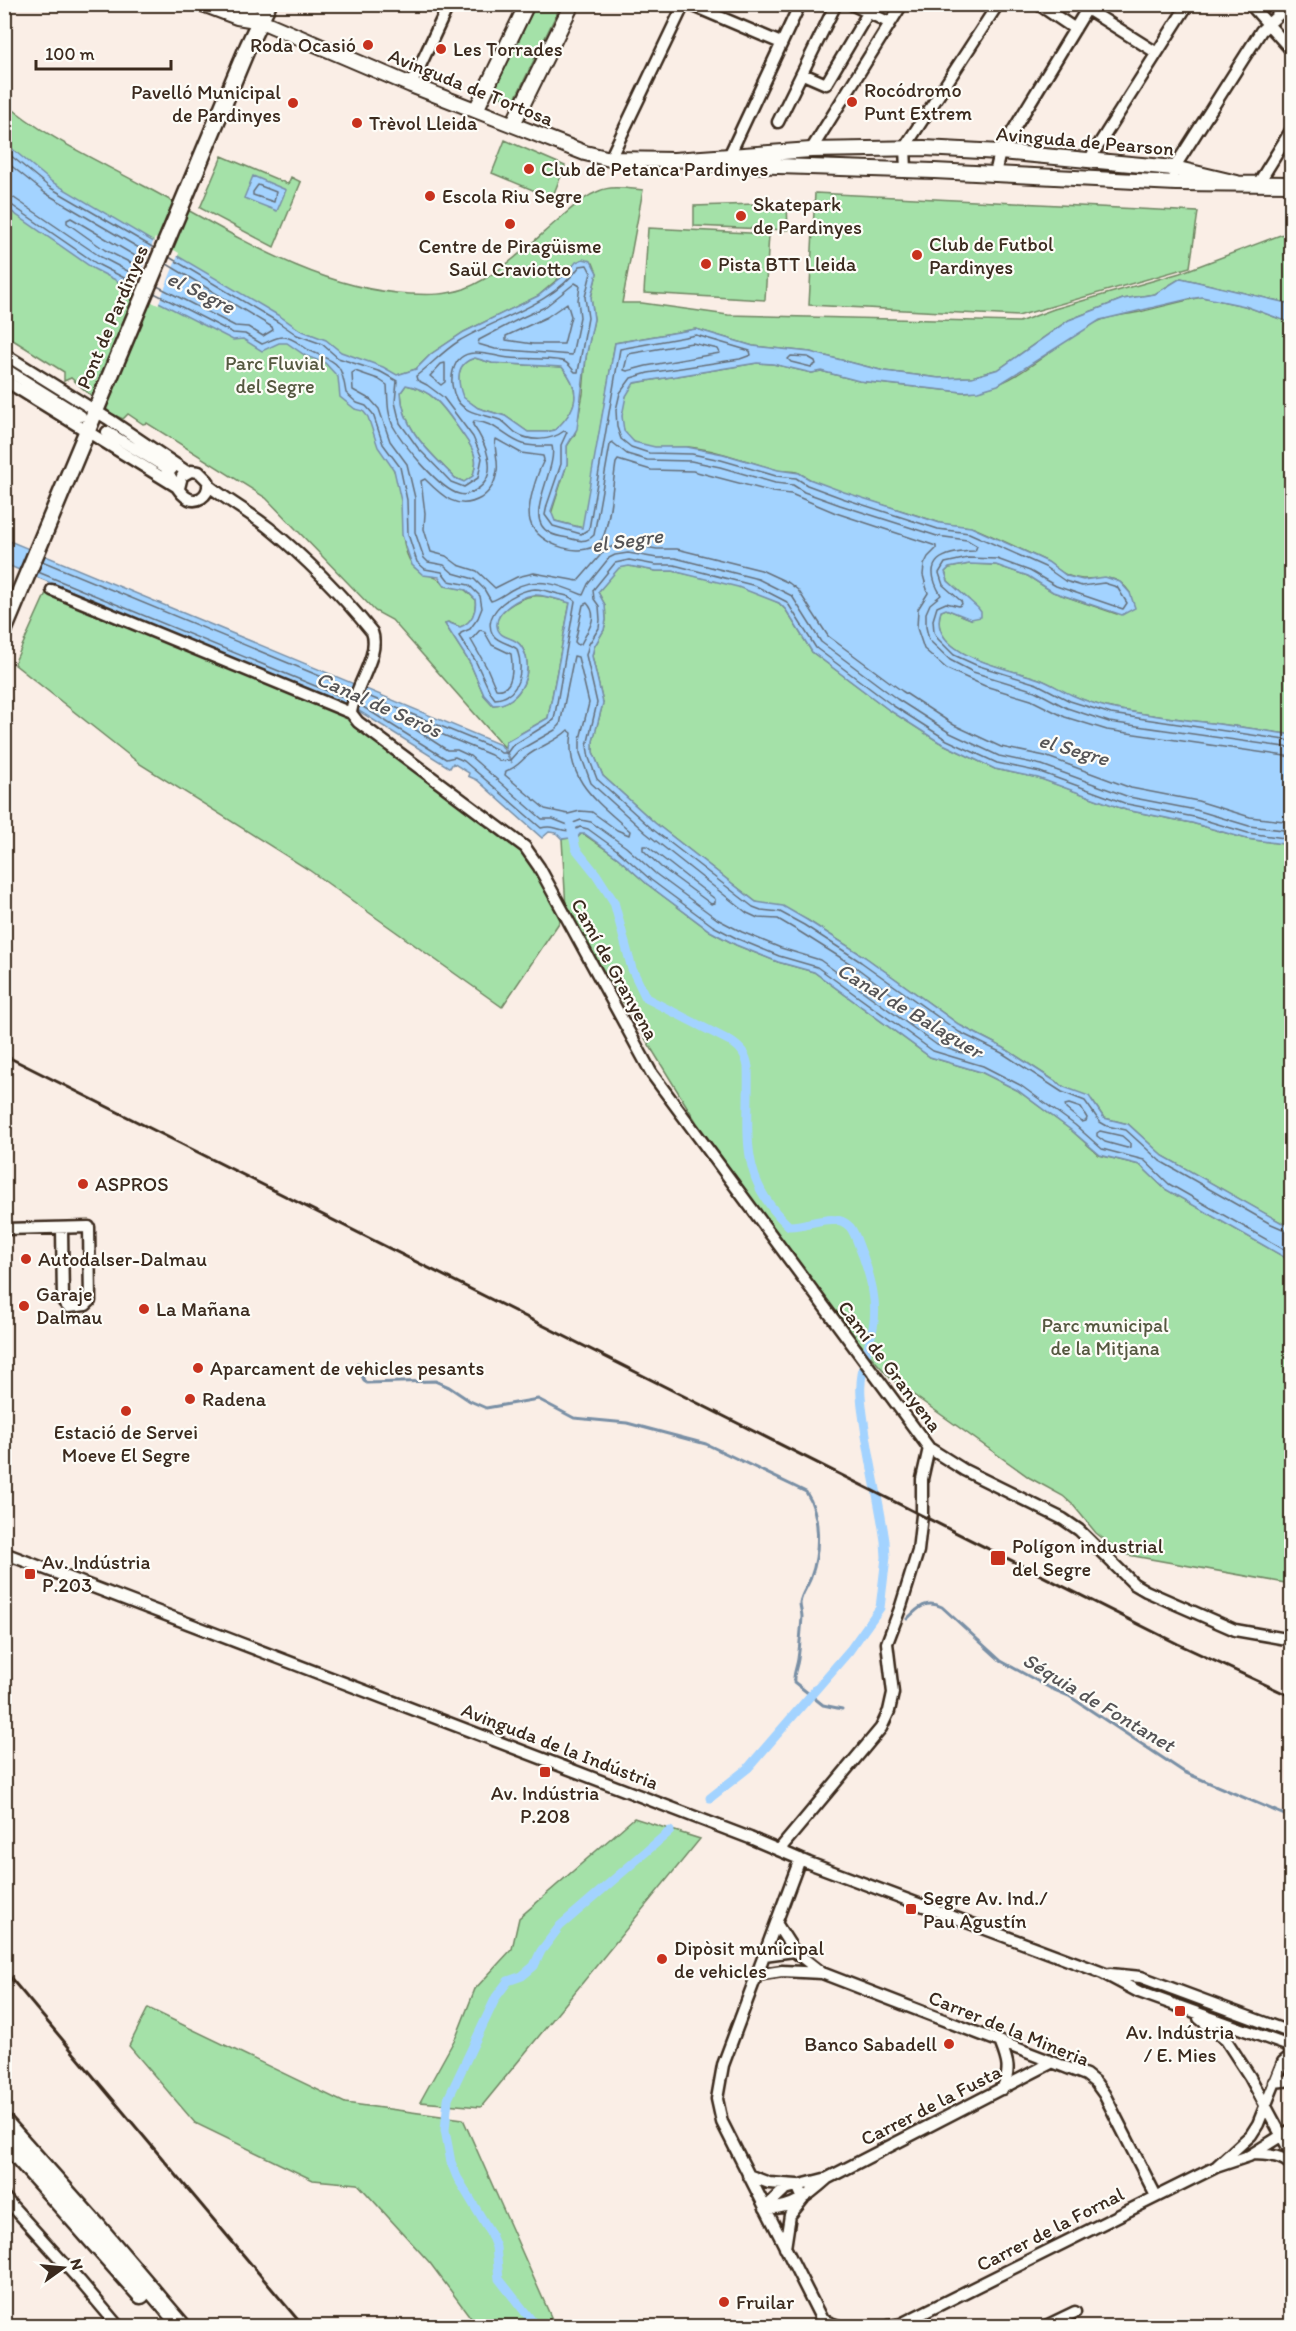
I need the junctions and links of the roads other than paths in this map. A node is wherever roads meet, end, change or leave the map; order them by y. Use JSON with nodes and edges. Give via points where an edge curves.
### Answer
{"nodes":[{"id":1,"x":203,"y":4,"type":"edge"},
{"id":2,"x":232,"y":4,"type":"edge"},
{"id":3,"x":268,"y":4,"type":"edge"},
{"id":4,"x":449,"y":4,"type":"edge"},
{"id":5,"x":527,"y":4,"type":"edge"},
{"id":6,"x":572,"y":4,"type":"edge"},
{"id":7,"x":684,"y":4,"type":"edge"},
{"id":8,"x":689,"y":4,"type":"edge"},
{"id":9,"x":800,"y":4,"type":"edge"},
{"id":10,"x":836,"y":4,"type":"edge"},
{"id":11,"x":851,"y":4,"type":"edge"},
{"id":12,"x":902,"y":4,"type":"edge"},
{"id":13,"x":998,"y":4,"type":"edge"},
{"id":14,"x":1038,"y":4,"type":"edge"},
{"id":15,"x":1188,"y":4,"type":"edge"},
{"id":16,"x":1250,"y":4,"type":"edge"},
{"id":17,"x":1290,"y":4,"type":"edge"},
{"id":18,"x":1088,"y":7,"type":"edge"},
{"id":19,"x":868,"y":13,"type":"junction"},
{"id":20,"x":261,"y":21,"type":"junction"},
{"id":21,"x":890,"y":23,"type":"junction"},
{"id":22,"x":1268,"y":24,"type":"junction"},
{"id":23,"x":1075,"y":29,"type":"junction"},
{"id":24,"x":781,"y":43,"type":"junction"},
{"id":25,"x":1292,"y":51,"type":"edge"},
{"id":26,"x":1156,"y":53,"type":"junction"},
{"id":27,"x":803,"y":74,"type":"junction"},
{"id":28,"x":411,"y":85,"type":"junction"},
{"id":29,"x":476,"y":110,"type":"junction"},
{"id":30,"x":778,"y":122,"type":"dead end"},
{"id":31,"x":513,"y":124,"type":"junction"},
{"id":32,"x":1292,"y":129,"type":"edge"},
{"id":33,"x":906,"y":147,"type":"junction"},
{"id":34,"x":816,"y":150,"type":"junction"},
{"id":35,"x":1000,"y":152,"type":"junction"},
{"id":36,"x":610,"y":159,"type":"junction"},
{"id":37,"x":727,"y":160,"type":"junction"},
{"id":38,"x":1089,"y":160,"type":"junction"},
{"id":39,"x":796,"y":167,"type":"junction"},
{"id":40,"x":819,"y":168,"type":"junction"},
{"id":41,"x":1174,"y":168,"type":"junction"},
{"id":42,"x":906,"y":170,"type":"junction"},
{"id":43,"x":995,"y":174,"type":"junction"},
{"id":44,"x":1176,"y":183,"type":"junction"},
{"id":45,"x":1237,"y":183,"type":"junction"},
{"id":46,"x":1258,"y":184,"type":"junction"},
{"id":47,"x":1291,"y":184,"type":"edge"},
{"id":48,"x":7,"y":354,"type":"edge"},
{"id":49,"x":5,"y":374,"type":"edge"},
{"id":50,"x":97,"y":408,"type":"junction"},
{"id":51,"x":81,"y":416,"type":"dead end"},
{"id":52,"x":87,"y":432,"type":"junction"},
{"id":53,"x":107,"y":432,"type":"dead end"},
{"id":54,"x":165,"y":467,"type":"junction"},
{"id":55,"x":187,"y":472,"type":"junction"},
{"id":56,"x":179,"y":488,"type":"junction"},
{"id":57,"x":206,"y":490,"type":"junction"},
{"id":58,"x":52,"y":590,"type":"dead end"},
{"id":59,"x":4,"y":630,"type":"edge"},
{"id":60,"x":351,"y":711,"type":"junction"},
{"id":61,"x":62,"y":1228,"type":"junction"},
{"id":62,"x":4,"y":1229,"type":"edge"},
{"id":63,"x":929,"y":1448,"type":"junction"},
{"id":64,"x":4,"y":1553,"type":"edge"},
{"id":65,"x":1292,"y":1640,"type":"edge"},
{"id":66,"x":779,"y":1850,"type":"junction"},
{"id":67,"x":800,"y":1859,"type":"junction"},
{"id":68,"x":776,"y":1923,"type":"junction"},
{"id":69,"x":794,"y":1951,"type":"junction"},
{"id":70,"x":764,"y":1955,"type":"junction"},
{"id":71,"x":782,"y":1971,"type":"junction"},
{"id":72,"x":822,"y":1973,"type":"junction"},
{"id":73,"x":1103,"y":1973,"type":"junction"},
{"id":74,"x":756,"y":1975,"type":"junction"},
{"id":75,"x":1191,"y":2012,"type":"junction"},
{"id":76,"x":1290,"y":2035,"type":"edge"},
{"id":77,"x":1001,"y":2044,"type":"junction"},
{"id":78,"x":1292,"y":2047,"type":"edge"},
{"id":79,"x":1292,"y":2055,"type":"edge"},
{"id":80,"x":1051,"y":2063,"type":"junction"},
{"id":81,"x":1292,"y":2080,"type":"edge"},
{"id":82,"x":1274,"y":2082,"type":"junction"},
{"id":83,"x":1002,"y":2089,"type":"junction"},
{"id":84,"x":1266,"y":2106,"type":"junction"},
{"id":85,"x":4,"y":2122,"type":"edge"},
{"id":86,"x":1292,"y":2128,"type":"edge"},
{"id":87,"x":1281,"y":2136,"type":"junction"},
{"id":88,"x":1244,"y":2140,"type":"junction"},
{"id":89,"x":4,"y":2141,"type":"edge"},
{"id":90,"x":1252,"y":2154,"type":"junction"},
{"id":91,"x":1292,"y":2155,"type":"edge"},
{"id":92,"x":1292,"y":2166,"type":"edge"},
{"id":93,"x":1216,"y":2167,"type":"junction"},
{"id":94,"x":748,"y":2175,"type":"junction"},
{"id":95,"x":828,"y":2178,"type":"junction"},
{"id":96,"x":797,"y":2185,"type":"junction"},
{"id":97,"x":1156,"y":2196,"type":"junction"},
{"id":98,"x":4,"y":2197,"type":"edge"},
{"id":99,"x":803,"y":2199,"type":"junction"},
{"id":100,"x":765,"y":2208,"type":"junction"},
{"id":101,"x":785,"y":2248,"type":"junction"},
{"id":102,"x":1075,"y":2312,"type":"dead end"},
{"id":103,"x":824,"y":2323,"type":"edge"},
{"id":104,"x":900,"y":2325,"type":"edge"},
{"id":105,"x":118,"y":2326,"type":"edge"},
{"id":106,"x":168,"y":2326,"type":"edge"},
{"id":107,"x":182,"y":2326,"type":"edge"},
{"id":108,"x":839,"y":2326,"type":"edge"},
{"id":109,"x":889,"y":2326,"type":"edge"},
{"id":110,"x":1046,"y":2326,"type":"edge"}],
"edges":[{"from":1,"to":20,"type":"street","name":"Avinguda de Tortosa"},
{"from":2,"to":20,"type":"street","name":"Avinguda de Tortosa"},
{"from":3,"to":20,"type":"main road","name":"Pont de Pardinyes"},
{"from":4,"to":28,"type":"street"},
{"from":5,"to":29,"type":"street"},
{"from":6,"to":31,"type":"street"},
{"from":7,"to":36,"type":"street"},
{"from":8,"to":24,"type":"street"},
{"from":9,"to":24,"type":"street"},
{"from":10,"to":27,"type":"street"},
{"from":11,"to":19,"type":"street"},
{"from":12,"to":21,"type":"street"},
{"from":13,"to":33,"type":"street"},
{"from":14,"to":23,"type":"street"},
{"from":15,"to":26,"type":"street"},
{"from":16,"to":22,"type":"street"},
{"from":17,"to":22,"type":"street"},
{"from":18,"to":23,"type":"street"},
{"from":18,"to":26,"type":"street"},
{"from":19,"to":21,"type":"street"},
{"from":19,"to":27,"type":"street","via":[[826,84]]},
{"from":20,"to":28,"type":"street","name":"Avinguda de Tortosa"},
{"from":20,"to":50,"type":"main road","name":"Pont de Pardinyes"},
{"from":21,"to":34,"type":"street"},
{"from":22,"to":25,"type":"street"},
{"from":22,"to":41,"type":"street"},
{"from":23,"to":35,"type":"street"},
{"from":24,"to":37,"type":"street"},
{"from":26,"to":38,"type":"street"},
{"from":27,"to":30,"type":"street"},
{"from":28,"to":29,"type":"street","name":"Avinguda de Tortosa"},
{"from":29,"to":31,"type":"street","name":"Avinguda de Tortosa"},
{"from":31,"to":36,"type":"street","name":"Avinguda de Tortosa"},
{"from":32,"to":46,"type":"street"},
{"from":33,"to":34,"type":"street","name":"Avinguda de Pearson"},
{"from":33,"to":35,"type":"street","name":"Avinguda de Pearson"},
{"from":33,"to":42,"type":"street"},
{"from":34,"to":37,"type":"street","name":"Avinguda de Pearson"},
{"from":34,"to":39,"type":"street"},
{"from":34,"to":40,"type":"street","via":[[814,160]]},
{"from":35,"to":38,"type":"street","name":"Avinguda de Pearson"},
{"from":35,"to":43,"type":"street"},
{"from":36,"to":37,"type":"street","name":"Avinguda de Tortosa"},
{"from":37,"to":39,"type":"street","name":"Avinguda de Pearson"},
{"from":38,"to":41,"type":"street","name":"Avinguda de Pearson"},
{"from":39,"to":40,"type":"street","name":"Avinguda de Pearson"},
{"from":40,"to":42,"type":"street","name":"Avinguda de Pearson"},
{"from":41,"to":44,"type":"street"},
{"from":41,"to":45,"type":"street","name":"Avinguda de Pearson"},
{"from":42,"to":43,"type":"street","name":"Avinguda de Pearson"},
{"from":43,"to":44,"type":"street","name":"Avinguda de Pearson"},
{"from":44,"to":45,"type":"street","name":"Avinguda de Pearson"},
{"from":45,"to":46,"type":"street","name":"Avinguda de Pearson"},
{"from":46,"to":47,"type":"street","name":"Avinguda de Pearson"},
{"from":48,"to":49,"type":"street"},
{"from":48,"to":50,"type":"street"},
{"from":49,"to":51,"type":"street"},
{"from":49,"to":52,"type":"street"},
{"from":50,"to":52,"type":"main road","name":"Pont de Pardinyes"},
{"from":50,"to":55,"type":"street"},
{"from":52,"to":56,"type":"street"},
{"from":52,"to":59,"type":"main road","name":"Pont de Pardinyes"},
{"from":53,"to":54,"type":"street"},
{"from":54,"to":55,"type":"street"},
{"from":54,"to":56,"type":"street"},
{"from":55,"to":56,"type":"street","via":[[180,479]]},
{"from":55,"to":57,"type":"street","via":[[203,474]]},
{"from":56,"to":57,"type":"street","via":[[188,499],[197,499]]},
{"from":57,"to":60,"type":"street","via":[[270,529],[344,597],[372,632],[373,651]]},
{"from":58,"to":60,"type":"street","name":"Camí de Granyena"},
{"from":60,"to":63,"type":"street","name":"Camí de Granyena","via":[[358,722],[525,847],[652,1074]]},
{"from":61,"to":61,"type":"street","via":[[63,1302],[68,1307],[86,1305],[90,1301],[89,1227]]},
{"from":61,"to":62,"type":"street"},
{"from":63,"to":65,"type":"street","name":"Camí de Granyena","via":[[1079,1530],[1146,1591],[1235,1630]]},
{"from":63,"to":66,"type":"street","via":[[922,1479],[918,1551],[887,1643],[894,1684],[890,1711],[881,1728]]},
{"from":64,"to":66,"type":"street","name":"Avinguda de la Indústria"},
{"from":66,"to":67,"type":"street","name":"Avinguda de la Indústria"},
{"from":67,"to":68,"type":"street"},
{"from":67,"to":73,"type":"street","name":"Avinguda de la Indústria"},
{"from":68,"to":69,"type":"street","name":"Carrer de la Mineria"},
{"from":68,"to":70,"type":"street"},
{"from":69,"to":70,"type":"street"},
{"from":69,"to":72,"type":"street","name":"Carrer de la Mineria"},
{"from":70,"to":71,"type":"street"},
{"from":70,"to":74,"type":"street"},
{"from":71,"to":72,"type":"street","name":"Carrer de la Mineria"},
{"from":71,"to":74,"type":"street","name":"Carrer de la Mineria"},
{"from":72,"to":77,"type":"street","name":"Carrer de la Mineria"},
{"from":73,"to":75,"type":"street","name":"Avinguda de la Indústria"},
{"from":73,"to":76,"type":"street","name":"Avinguda de la Indústria","via":[[1141,1977]]},
{"from":74,"to":94,"type":"street","via":[[723,2065],[717,2099],[722,2122]]},
{"from":75,"to":78,"type":"street","name":"Avinguda de la Indústria"},
{"from":75,"to":84,"type":"street","via":[[1226,2040]]},
{"from":77,"to":80,"type":"street","name":"Carrer de la Mineria"},
{"from":77,"to":83,"type":"street","via":[[1010,2067]]},
{"from":79,"to":82,"type":"street","name":"Carrer de la Fornal","via":[[1283,2062]]},
{"from":80,"to":83,"type":"street","name":"Carrer de la Fusta"},
{"from":80,"to":97,"type":"street","name":"Carrer de la Mineria","via":[[1086,2075],[1096,2083]]},
{"from":81,"to":82,"type":"street"},
{"from":82,"to":84,"type":"street","name":"Carrer de la Fornal"},
{"from":83,"to":95,"type":"street","name":"Carrer de la Fusta"},
{"from":84,"to":87,"type":"street"},
{"from":84,"to":88,"type":"street","name":"Carrer de la Fornal","via":[[1258,2124]]},
{"from":85,"to":107,"type":"highway"},
{"from":86,"to":87,"type":"street","name":"Carrer de la Fornal"},
{"from":87,"to":90,"type":"street","name":"Carrer de la Fornal"},
{"from":87,"to":91,"type":"street"},
{"from":88,"to":90,"type":"street"},
{"from":88,"to":93,"type":"street","name":"Carrer de la Fornal"},
{"from":89,"to":106,"type":"highway"},
{"from":90,"to":92,"type":"street","via":[[1276,2156]]},
{"from":90,"to":93,"type":"street","name":"Carrer de la Fornal"},
{"from":93,"to":97,"type":"street","name":"Carrer de la Fornal"},
{"from":94,"to":96,"type":"street","name":"Carrer de la Fusta","via":[[769,2183]]},
{"from":94,"to":100,"type":"street"},
{"from":95,"to":96,"type":"street","name":"Carrer de la Fusta"},
{"from":95,"to":99,"type":"street","name":"Carrer de la Fusta"},
{"from":96,"to":99,"type":"street"},
{"from":96,"to":100,"type":"street","name":"Carrer de la Fusta","via":[[780,2192]]},
{"from":97,"to":104,"type":"street","name":"Carrer de la Fornal"},
{"from":98,"to":105,"type":"street"},
{"from":99,"to":100,"type":"street","name":"Carrer de la Fusta","via":[[784,2207]]},
{"from":99,"to":101,"type":"street","name":"Carrer de la Fusta","via":[[790,2215]]},
{"from":100,"to":101,"type":"street"},
{"from":101,"to":103,"type":"street"},
{"from":102,"to":110,"type":"street"},
{"from":103,"to":108,"type":"street"},
{"from":104,"to":109,"type":"street","name":"Carrer de la Fornal"}]}
